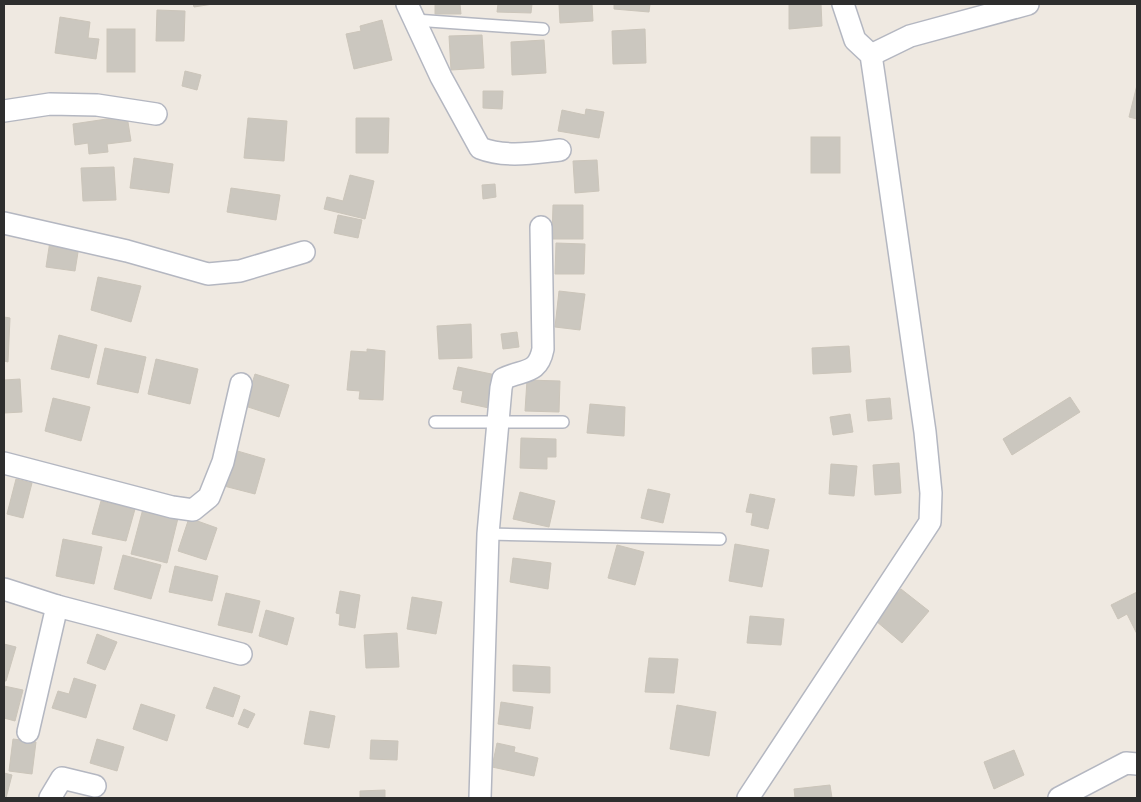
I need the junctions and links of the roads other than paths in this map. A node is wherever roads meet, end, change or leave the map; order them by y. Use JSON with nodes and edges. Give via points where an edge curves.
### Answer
{"nodes":[{"id":1,"x":843,"y":4,"type":"edge"},
{"id":2,"x":1028,"y":4,"type":"edge"},
{"id":3,"x":411,"y":12,"type":"edge"},
{"id":4,"x":542,"y":30,"type":"dead end"},
{"id":5,"x":870,"y":55,"type":"junction"},
{"id":6,"x":4,"y":110,"type":"edge"},
{"id":7,"x":156,"y":114,"type":"dead end"},
{"id":8,"x":560,"y":150,"type":"dead end"},
{"id":9,"x":4,"y":224,"type":"edge"},
{"id":10,"x":541,"y":227,"type":"dead end"},
{"id":11,"x":304,"y":252,"type":"dead end"},
{"id":12,"x":241,"y":384,"type":"dead end"},
{"id":13,"x":435,"y":422,"type":"dead end"},
{"id":14,"x":498,"y":422,"type":"junction"},
{"id":15,"x":562,"y":422,"type":"dead end"},
{"id":16,"x":4,"y":463,"type":"edge"},
{"id":17,"x":488,"y":534,"type":"junction"},
{"id":18,"x":720,"y":539,"type":"dead end"},
{"id":19,"x":4,"y":589,"type":"edge"},
{"id":20,"x":57,"y":606,"type":"junction"},
{"id":21,"x":241,"y":654,"type":"dead end"},
{"id":22,"x":28,"y":732,"type":"dead end"},
{"id":23,"x":1137,"y":764,"type":"edge"},
{"id":24,"x":95,"y":786,"type":"dead end"},
{"id":25,"x":50,"y":798,"type":"edge"},
{"id":26,"x":480,"y":798,"type":"edge"},
{"id":27,"x":748,"y":798,"type":"edge"},
{"id":28,"x":1059,"y":798,"type":"edge"}],
"edges":[{"from":1,"to":5,"type":"street","via":[[855,40]]},
{"from":2,"to":5,"type":"street","via":[[910,36]]},
{"from":3,"to":4,"type":"lane"},
{"from":3,"to":8,"type":"street","via":[[441,78],[480,148],[491,152],[527,154]]},
{"from":5,"to":27,"type":"street","via":[[925,432],[931,493],[930,522]]},
{"from":6,"to":7,"type":"street","via":[[50,104],[97,105]]},
{"from":9,"to":11,"type":"street","via":[[127,251],[208,274],[240,271]]},
{"from":10,"to":14,"type":"street","via":[[540,362],[530,370],[503,379]]},
{"from":12,"to":16,"type":"street","via":[[223,462],[209,497],[193,510],[172,508]]},
{"from":13,"to":14,"type":"lane"},
{"from":14,"to":15,"type":"lane"},
{"from":14,"to":17,"type":"street"},
{"from":17,"to":18,"type":"lane"},
{"from":17,"to":26,"type":"street"},
{"from":19,"to":20,"type":"street"},
{"from":20,"to":21,"type":"street"},
{"from":20,"to":22,"type":"street"},
{"from":23,"to":28,"type":"street","via":[[1126,764]]},
{"from":24,"to":25,"type":"street","via":[[62,778]]}]}
